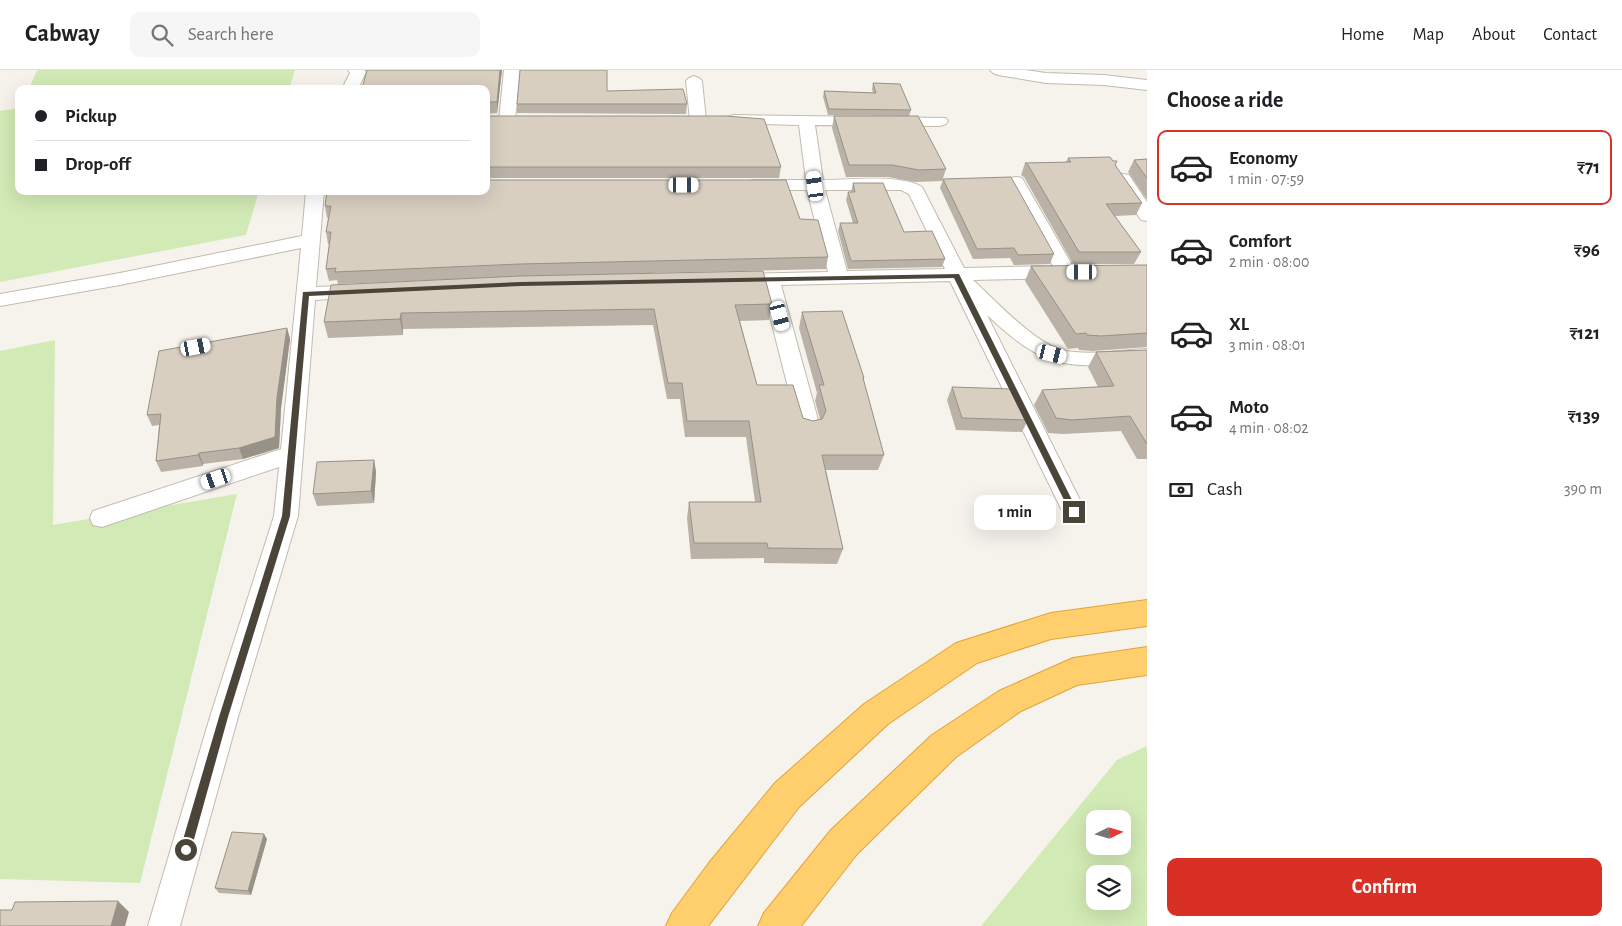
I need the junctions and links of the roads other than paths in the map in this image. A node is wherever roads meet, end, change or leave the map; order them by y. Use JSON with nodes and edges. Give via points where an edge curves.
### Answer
{"nodes":[{"id":1,"x":356,"y":70,"type":"edge"},
{"id":2,"x":512,"y":70,"type":"edge"},
{"id":3,"x":998,"y":70,"type":"edge"},
{"id":4,"x":1013,"y":72,"type":"edge"},
{"id":5,"x":694,"y":81,"type":"dead end"},
{"id":6,"x":352,"y":85,"type":"edge"},
{"id":7,"x":1147,"y":85,"type":"edge"},
{"id":8,"x":526,"y":120,"type":"edge"},
{"id":9,"x":679,"y":120,"type":"edge"},
{"id":10,"x":698,"y":120,"type":"junction"},
{"id":11,"x":806,"y":120,"type":"junction"},
{"id":12,"x":940,"y":121,"type":"dead end"},
{"id":13,"x":1120,"y":176,"type":"edge"},
{"id":14,"x":1016,"y":182,"type":"edge"},
{"id":15,"x":736,"y":185,"type":"edge"},
{"id":16,"x":815,"y":186,"type":"junction"},
{"id":17,"x":315,"y":195,"type":"edge"},
{"id":18,"x":1147,"y":216,"type":"edge"},
{"id":19,"x":310,"y":240,"type":"junction"},
{"id":20,"x":957,"y":276,"type":"junction"},
{"id":21,"x":839,"y":278,"type":"junction"},
{"id":22,"x":770,"y":279,"type":"junction"},
{"id":23,"x":720,"y":280,"type":"edge"},
{"id":24,"x":384,"y":290,"type":"edge"},
{"id":25,"x":306,"y":294,"type":"junction"},
{"id":26,"x":0,"y":300,"type":"edge"},
{"id":27,"x":1147,"y":356,"type":"edge"},
{"id":28,"x":809,"y":427,"type":"edge"},
{"id":29,"x":292,"y":454,"type":"junction"},
{"id":30,"x":1074,"y":512,"type":"dead end"},
{"id":31,"x":102,"y":518,"type":"dead end"},
{"id":32,"x":1147,"y":613,"type":"edge"},
{"id":33,"x":1147,"y":661,"type":"edge"},
{"id":34,"x":164,"y":926,"type":"edge"},
{"id":35,"x":685,"y":926,"type":"edge"},
{"id":36,"x":777,"y":926,"type":"edge"}],
"edges":[{"from":1,"to":6,"type":"street"},
{"from":2,"to":8,"type":"street","via":[[500,120]]},
{"from":3,"to":4,"type":"street"},
{"from":4,"to":7,"type":"street","via":[[1046,78]]},
{"from":5,"to":10,"type":"street"},
{"from":9,"to":10,"type":"street"},
{"from":10,"to":11,"type":"street"},
{"from":11,"to":12,"type":"street"},
{"from":11,"to":16,"type":"street"},
{"from":13,"to":18,"type":"street"},
{"from":14,"to":20,"type":"street","via":[[1075,272]]},
{"from":15,"to":16,"type":"street"},
{"from":16,"to":20,"type":"street","via":[[901,185],[913,188]]},
{"from":16,"to":21,"type":"street"},
{"from":17,"to":19,"type":"street"},
{"from":19,"to":25,"type":"street"},
{"from":19,"to":26,"type":"street"},
{"from":20,"to":21,"type":"street"},
{"from":20,"to":27,"type":"street","via":[[1031,342],[1052,354],[1073,358]]},
{"from":20,"to":30,"type":"street"},
{"from":21,"to":22,"type":"street"},
{"from":22,"to":23,"type":"street"},
{"from":22,"to":28,"type":"street"},
{"from":24,"to":25,"type":"street"},
{"from":25,"to":29,"type":"street","via":[[293,329]]},
{"from":29,"to":31,"type":"street"},
{"from":29,"to":34,"type":"street","via":[[286,516]]},
{"from":32,"to":35,"type":"highway","via":[[1052,626],[968,653],[876,714],[787,795]]},
{"from":33,"to":36,"type":"highway","via":[[1073,672],[1010,701],[944,746],[844,842]]}]}
